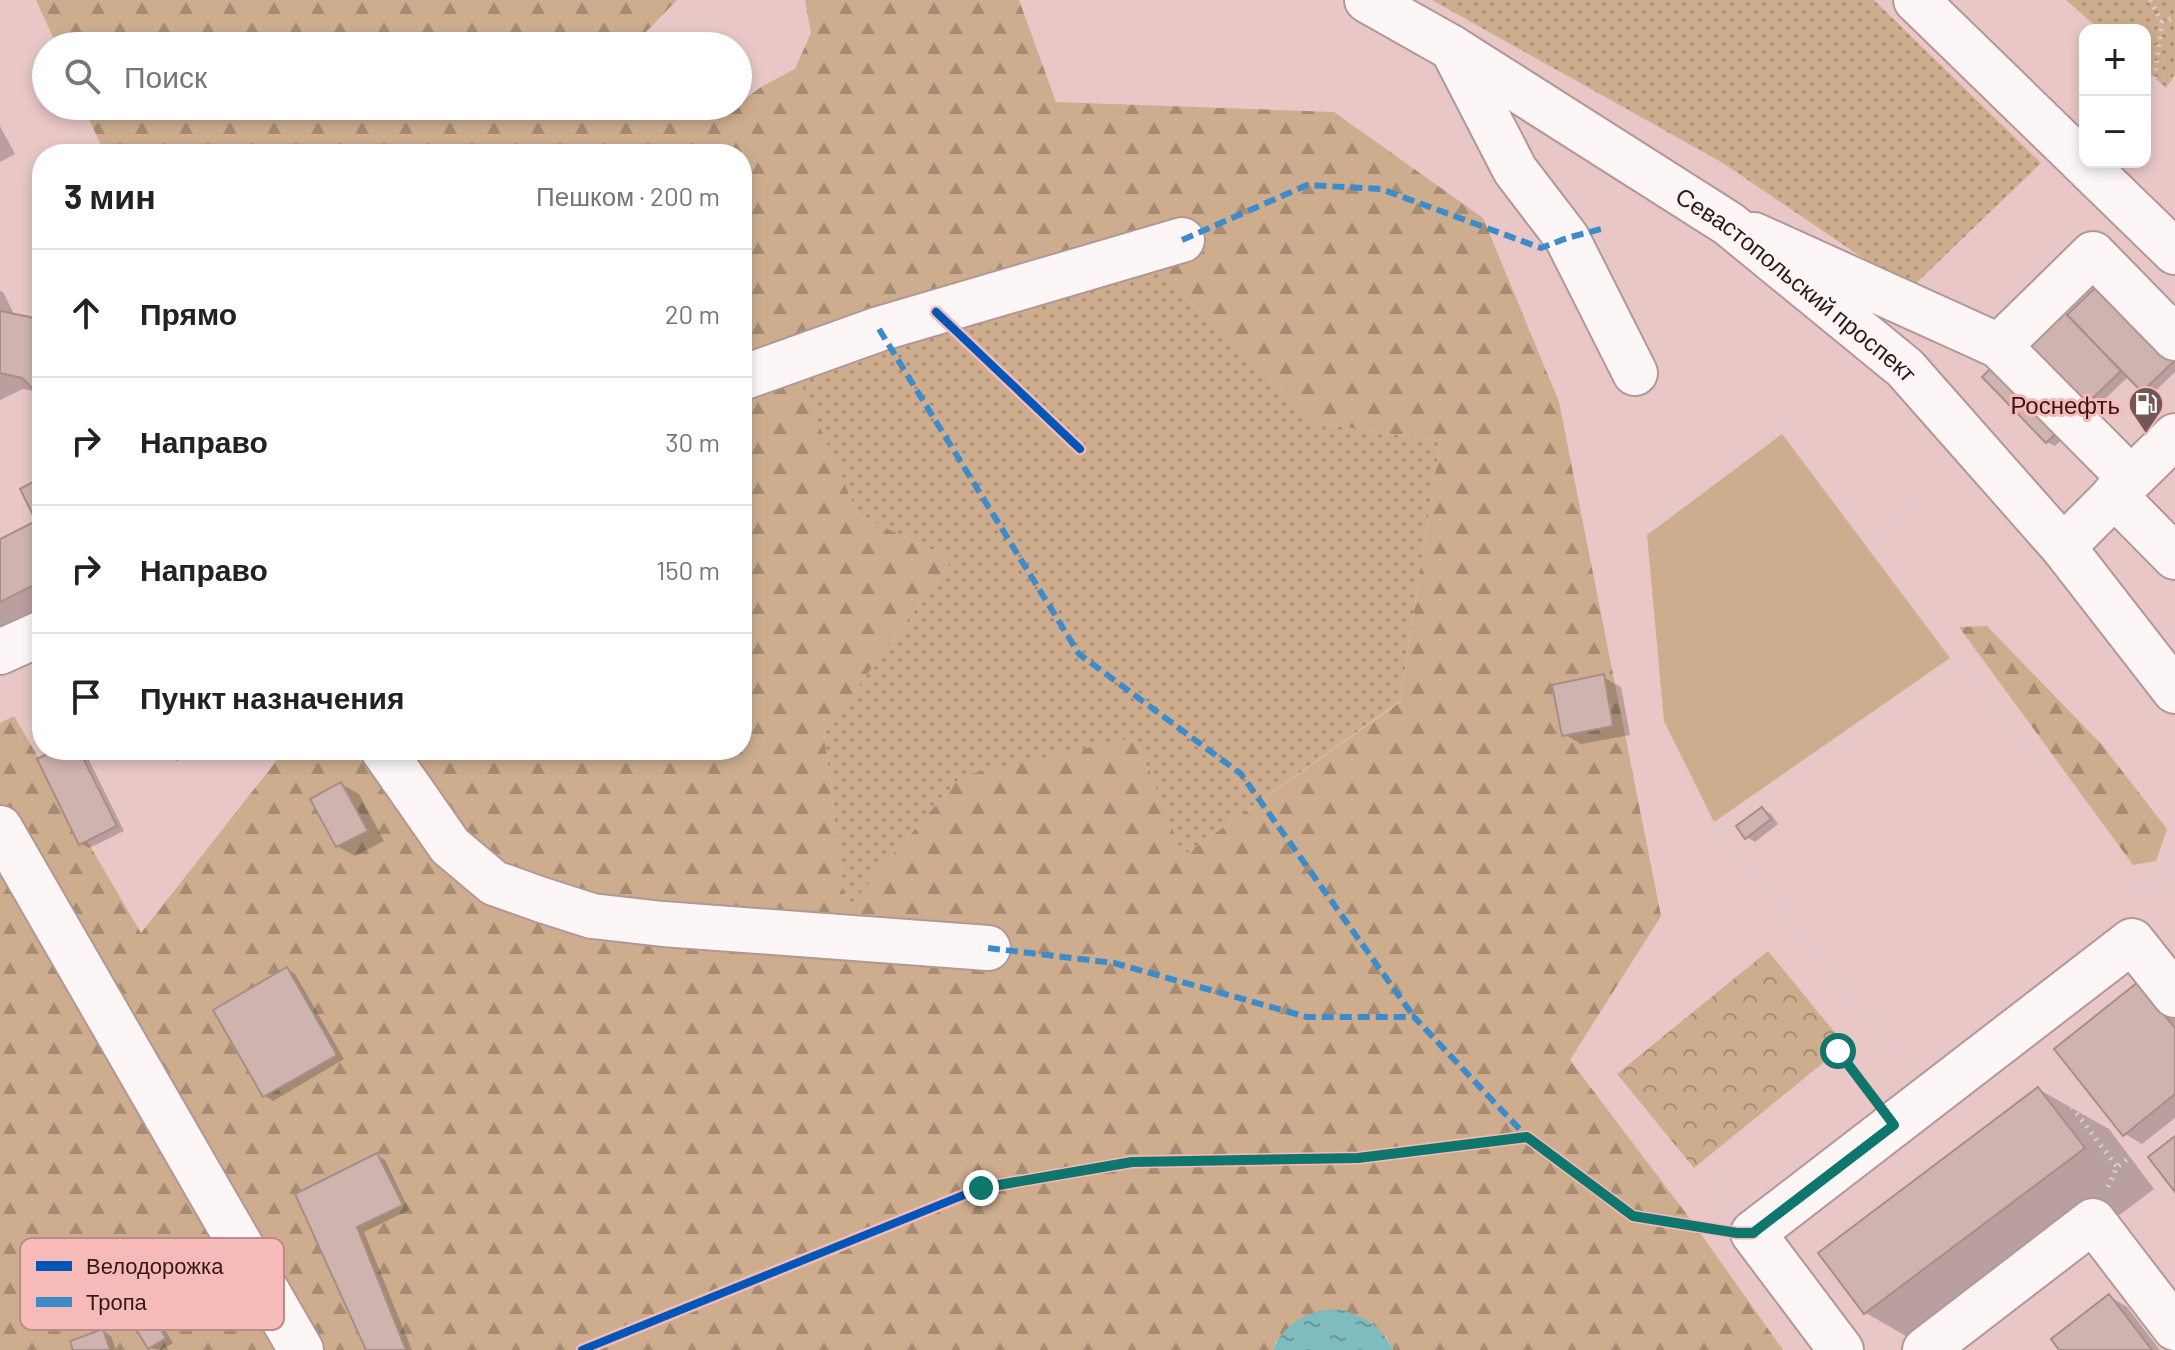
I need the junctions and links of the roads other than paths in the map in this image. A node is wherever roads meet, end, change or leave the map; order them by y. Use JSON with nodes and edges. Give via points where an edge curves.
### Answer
{"nodes":[{"id":1,"x":1367,"y":0,"type":"edge"},
{"id":2,"x":1916,"y":0,"type":"edge"},
{"id":3,"x":1452,"y":48,"type":"junction"},
{"id":4,"x":1729,"y":224,"type":"junction"},
{"id":5,"x":1182,"y":240,"type":"dead end"},
{"id":6,"x":2175,"y":252,"type":"edge"},
{"id":7,"x":2175,"y":338,"type":"edge"},
{"id":8,"x":1999,"y":346,"type":"junction"},
{"id":9,"x":1635,"y":373,"type":"dead end"},
{"id":10,"x":752,"y":374,"type":"edge"},
{"id":11,"x":2175,"y":436,"type":"edge"},
{"id":12,"x":2122,"y":487,"type":"junction"},
{"id":13,"x":2063,"y":547,"type":"junction"},
{"id":14,"x":2175,"y":557,"type":"edge"},
{"id":15,"x":32,"y":638,"type":"edge"},
{"id":16,"x":0,"y":652,"type":"edge"},
{"id":17,"x":2162,"y":658,"type":"edge"},
{"id":18,"x":2175,"y":691,"type":"edge"},
{"id":19,"x":390,"y":760,"type":"edge"},
{"id":20,"x":0,"y":828,"type":"edge"},
{"id":21,"x":988,"y":948,"type":"dead end"},
{"id":22,"x":2175,"y":995,"type":"edge"},
{"id":23,"x":236,"y":1238,"type":"edge"},
{"id":24,"x":284,"y":1321,"type":"edge"},
{"id":25,"x":2175,"y":1328,"type":"edge"},
{"id":26,"x":301,"y":1350,"type":"edge"},
{"id":27,"x":1841,"y":1350,"type":"edge"},
{"id":28,"x":1925,"y":1350,"type":"edge"}],
"edges":[{"from":1,"to":3,"type":"main road","name":"Севастопольский проспект"},
{"from":2,"to":6,"type":"main road"},
{"from":3,"to":4,"type":"main road","name":"Севастопольский проспект"},
{"from":3,"to":9,"type":"main road","via":[[1515,170],[1567,238]]},
{"from":4,"to":8,"type":"main road"},
{"from":4,"to":13,"type":"main road","name":"Севастопольский проспект","via":[[1905,368]]},
{"from":5,"to":10,"type":"main road","via":[[879,329]]},
{"from":7,"to":8,"type":"main road","via":[[2093,254]]},
{"from":8,"to":12,"type":"main road"},
{"from":11,"to":12,"type":"main road"},
{"from":12,"to":13,"type":"main road"},
{"from":12,"to":14,"type":"main road"},
{"from":13,"to":17,"type":"main road","name":"Севастопольский проспект"},
{"from":15,"to":16,"type":"main road"},
{"from":17,"to":18,"type":"main road","name":"Севастопольский проспект"},
{"from":19,"to":21,"type":"main road","via":[[450,846],[494,883],[592,916]]},
{"from":20,"to":23,"type":"main road"},
{"from":22,"to":27,"type":"main road","via":[[2132,941],[1745,1233]]},
{"from":24,"to":26,"type":"main road"},
{"from":25,"to":28,"type":"main road","via":[[2093,1221]]}]}
